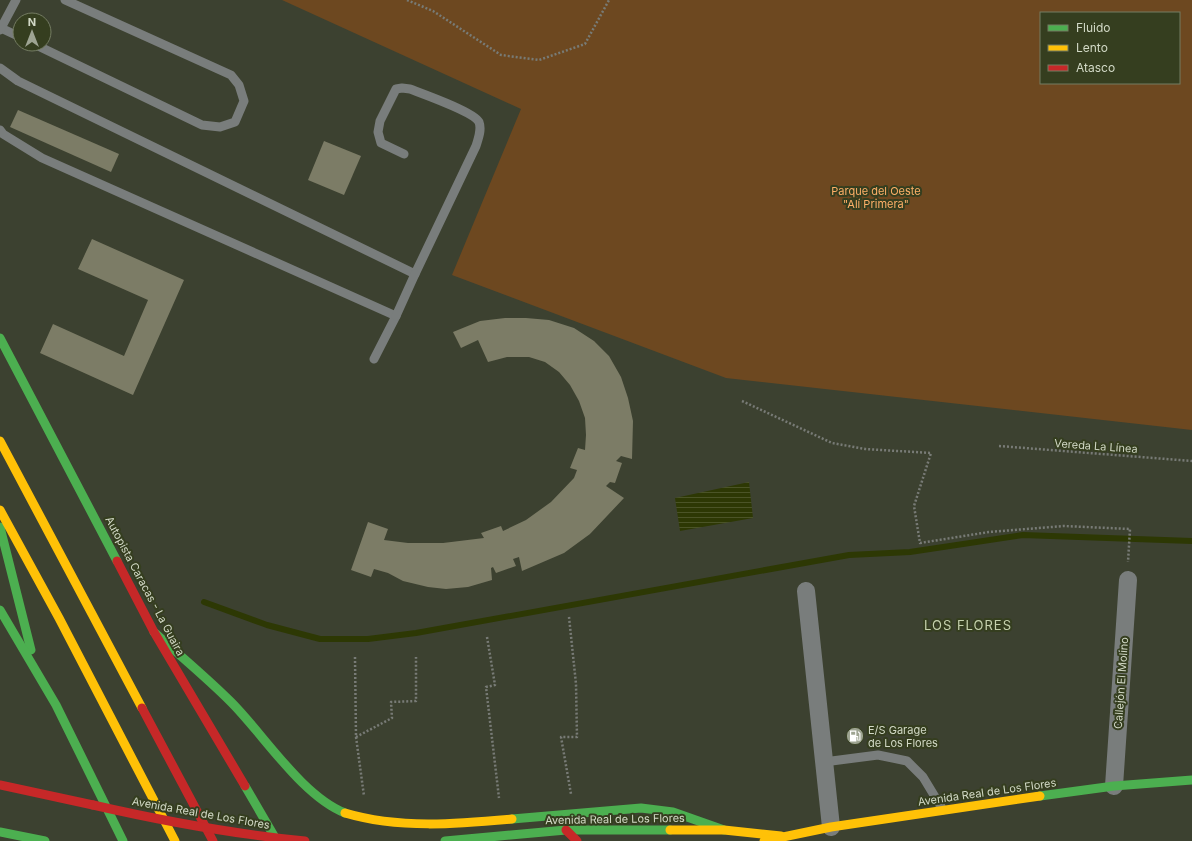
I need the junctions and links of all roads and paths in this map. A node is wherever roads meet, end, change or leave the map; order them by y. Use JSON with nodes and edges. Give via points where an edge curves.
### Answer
{"nodes":[{"id":1,"x":16,"y":0,"type":"edge"},
{"id":2,"x":65,"y":0,"type":"edge"},
{"id":3,"x":407,"y":0,"type":"edge"},
{"id":4,"x":609,"y":0,"type":"edge"},
{"id":5,"x":1,"y":29,"type":"edge"},
{"id":6,"x":12,"y":34,"type":"edge"},
{"id":7,"x":51,"y":52,"type":"edge"},
{"id":8,"x":0,"y":68,"type":"edge"},
{"id":9,"x":0,"y":130,"type":"edge"},
{"id":10,"x":404,"y":154,"type":"dead end"},
{"id":11,"x":415,"y":274,"type":"junction"},
{"id":12,"x":396,"y":316,"type":"junction"},
{"id":13,"x":0,"y":338,"type":"edge"},
{"id":14,"x":374,"y":359,"type":"dead end"},
{"id":15,"x":742,"y":401,"type":"dead end"},
{"id":16,"x":0,"y":441,"type":"edge"},
{"id":17,"x":999,"y":446,"type":"dead end"},
{"id":18,"x":1192,"y":461,"type":"edge"},
{"id":19,"x":0,"y":510,"type":"edge"},
{"id":20,"x":0,"y":527,"type":"edge"},
{"id":21,"x":1129,"y":543,"type":"dead end"},
{"id":22,"x":1128,"y":580,"type":"dead end"},
{"id":23,"x":806,"y":591,"type":"dead end"},
{"id":24,"x":0,"y":610,"type":"edge"},
{"id":25,"x":569,"y":617,"type":"dead end"},
{"id":26,"x":154,"y":632,"type":"junction"},
{"id":27,"x":487,"y":637,"type":"dead end"},
{"id":28,"x":355,"y":657,"type":"dead end"},
{"id":29,"x":416,"y":657,"type":"dead end"},
{"id":30,"x":36,"y":672,"type":"junction"},
{"id":31,"x":356,"y":737,"type":"junction"},
{"id":32,"x":824,"y":762,"type":"junction"},
{"id":33,"x":1192,"y":780,"type":"edge"},
{"id":34,"x":0,"y":785,"type":"edge"},
{"id":35,"x":1114,"y":786,"type":"junction"},
{"id":36,"x":944,"y":811,"type":"junction"},
{"id":37,"x":574,"y":814,"type":"junction"},
{"id":38,"x":367,"y":819,"type":"junction"},
{"id":39,"x":501,"y":821,"type":"junction"},
{"id":40,"x":831,"y":827,"type":"junction"},
{"id":41,"x":566,"y":830,"type":"junction"},
{"id":42,"x":724,"y":830,"type":"junction"},
{"id":43,"x":0,"y":832,"type":"edge"},
{"id":44,"x":787,"y":837,"type":"junction"},
{"id":45,"x":45,"y":841,"type":"edge"},
{"id":46,"x":123,"y":841,"type":"edge"},
{"id":47,"x":175,"y":841,"type":"edge"},
{"id":48,"x":213,"y":841,"type":"edge"},
{"id":49,"x":277,"y":841,"type":"edge"},
{"id":50,"x":305,"y":841,"type":"edge"},
{"id":51,"x":445,"y":841,"type":"edge"},
{"id":52,"x":577,"y":841,"type":"edge"},
{"id":53,"x":764,"y":841,"type":"edge"}],
"edges":[{"from":1,"to":5,"type":"lane"},
{"from":2,"to":7,"type":"lane","via":[[231,76],[239,85],[244,101],[235,122],[220,128],[202,125]]},
{"from":3,"to":4,"type":"path","via":[[433,11],[501,55],[539,60],[586,44]]},
{"from":5,"to":6,"type":"lane"},
{"from":8,"to":11,"type":"lane","via":[[18,81]]},
{"from":9,"to":12,"type":"lane","via":[[42,158]]},
{"from":10,"to":11,"type":"lane","via":[[381,143],[378,132],[380,121],[396,89],[410,89],[471,114],[479,122],[480,134],[476,146]]},
{"from":11,"to":12,"type":"lane"},
{"from":12,"to":14,"type":"lane"},
{"from":13,"to":26,"type":"main road","name":"Autopista Caracas - La Guaira"},
{"from":15,"to":21,"type":"path","via":[[832,443],[865,449],[930,453],[914,506],[920,543],[990,532],[1064,526],[1130,528]]},
{"from":16,"to":48,"type":"main road"},
{"from":17,"to":18,"type":"path","name":"Vereda La Línea"},
{"from":19,"to":47,"type":"main road"},
{"from":20,"to":30,"type":"main road"},
{"from":22,"to":35,"type":"street","name":"Callejón El Molino"},
{"from":23,"to":32,"type":"street"},
{"from":24,"to":30,"type":"main road"},
{"from":25,"to":37,"type":"path","via":[[576,684],[577,737],[561,737]]},
{"from":26,"to":38,"type":"main road","via":[[231,702],[302,782],[328,805],[344,813]]},
{"from":26,"to":49,"type":"main road","name":"Autopista Caracas - La Guaira"},
{"from":27,"to":39,"type":"path","via":[[495,685],[486,687]]},
{"from":28,"to":31,"type":"path"},
{"from":29,"to":31,"type":"path","via":[[416,702],[392,702],[392,718]]},
{"from":30,"to":46,"type":"main road","via":[[56,705]]},
{"from":31,"to":38,"type":"path"},
{"from":32,"to":36,"type":"lane","via":[[878,755],[907,761],[923,777]]},
{"from":32,"to":40,"type":"street"},
{"from":33,"to":35,"type":"main road","name":"Avenida Real de Los Flores"},
{"from":34,"to":50,"type":"main road","name":"Avenida Real de Los Flores","bridge":true,"via":[[239,834]]},
{"from":35,"to":36,"type":"main road","name":"Avenida Real de Los Flores"},
{"from":36,"to":40,"type":"main road","name":"Avenida Real de Los Flores"},
{"from":37,"to":39,"type":"main road"},
{"from":37,"to":42,"type":"main road","via":[[641,808],[673,812]]},
{"from":38,"to":39,"type":"main road","via":[[402,823]]},
{"from":40,"to":44,"type":"main road","name":"Avenida Real de Los Flores"},
{"from":41,"to":42,"type":"main road","name":"Avenida Real de Los Flores"},
{"from":41,"to":51,"type":"main road","name":"Avenida Real de Los Flores"},
{"from":41,"to":52,"type":"main road"},
{"from":42,"to":44,"type":"main road","name":"Avenida Real de Los Flores"},
{"from":43,"to":45,"type":"main road"},
{"from":44,"to":53,"type":"main road","name":"Avenida Real de Los Flores"}]}
